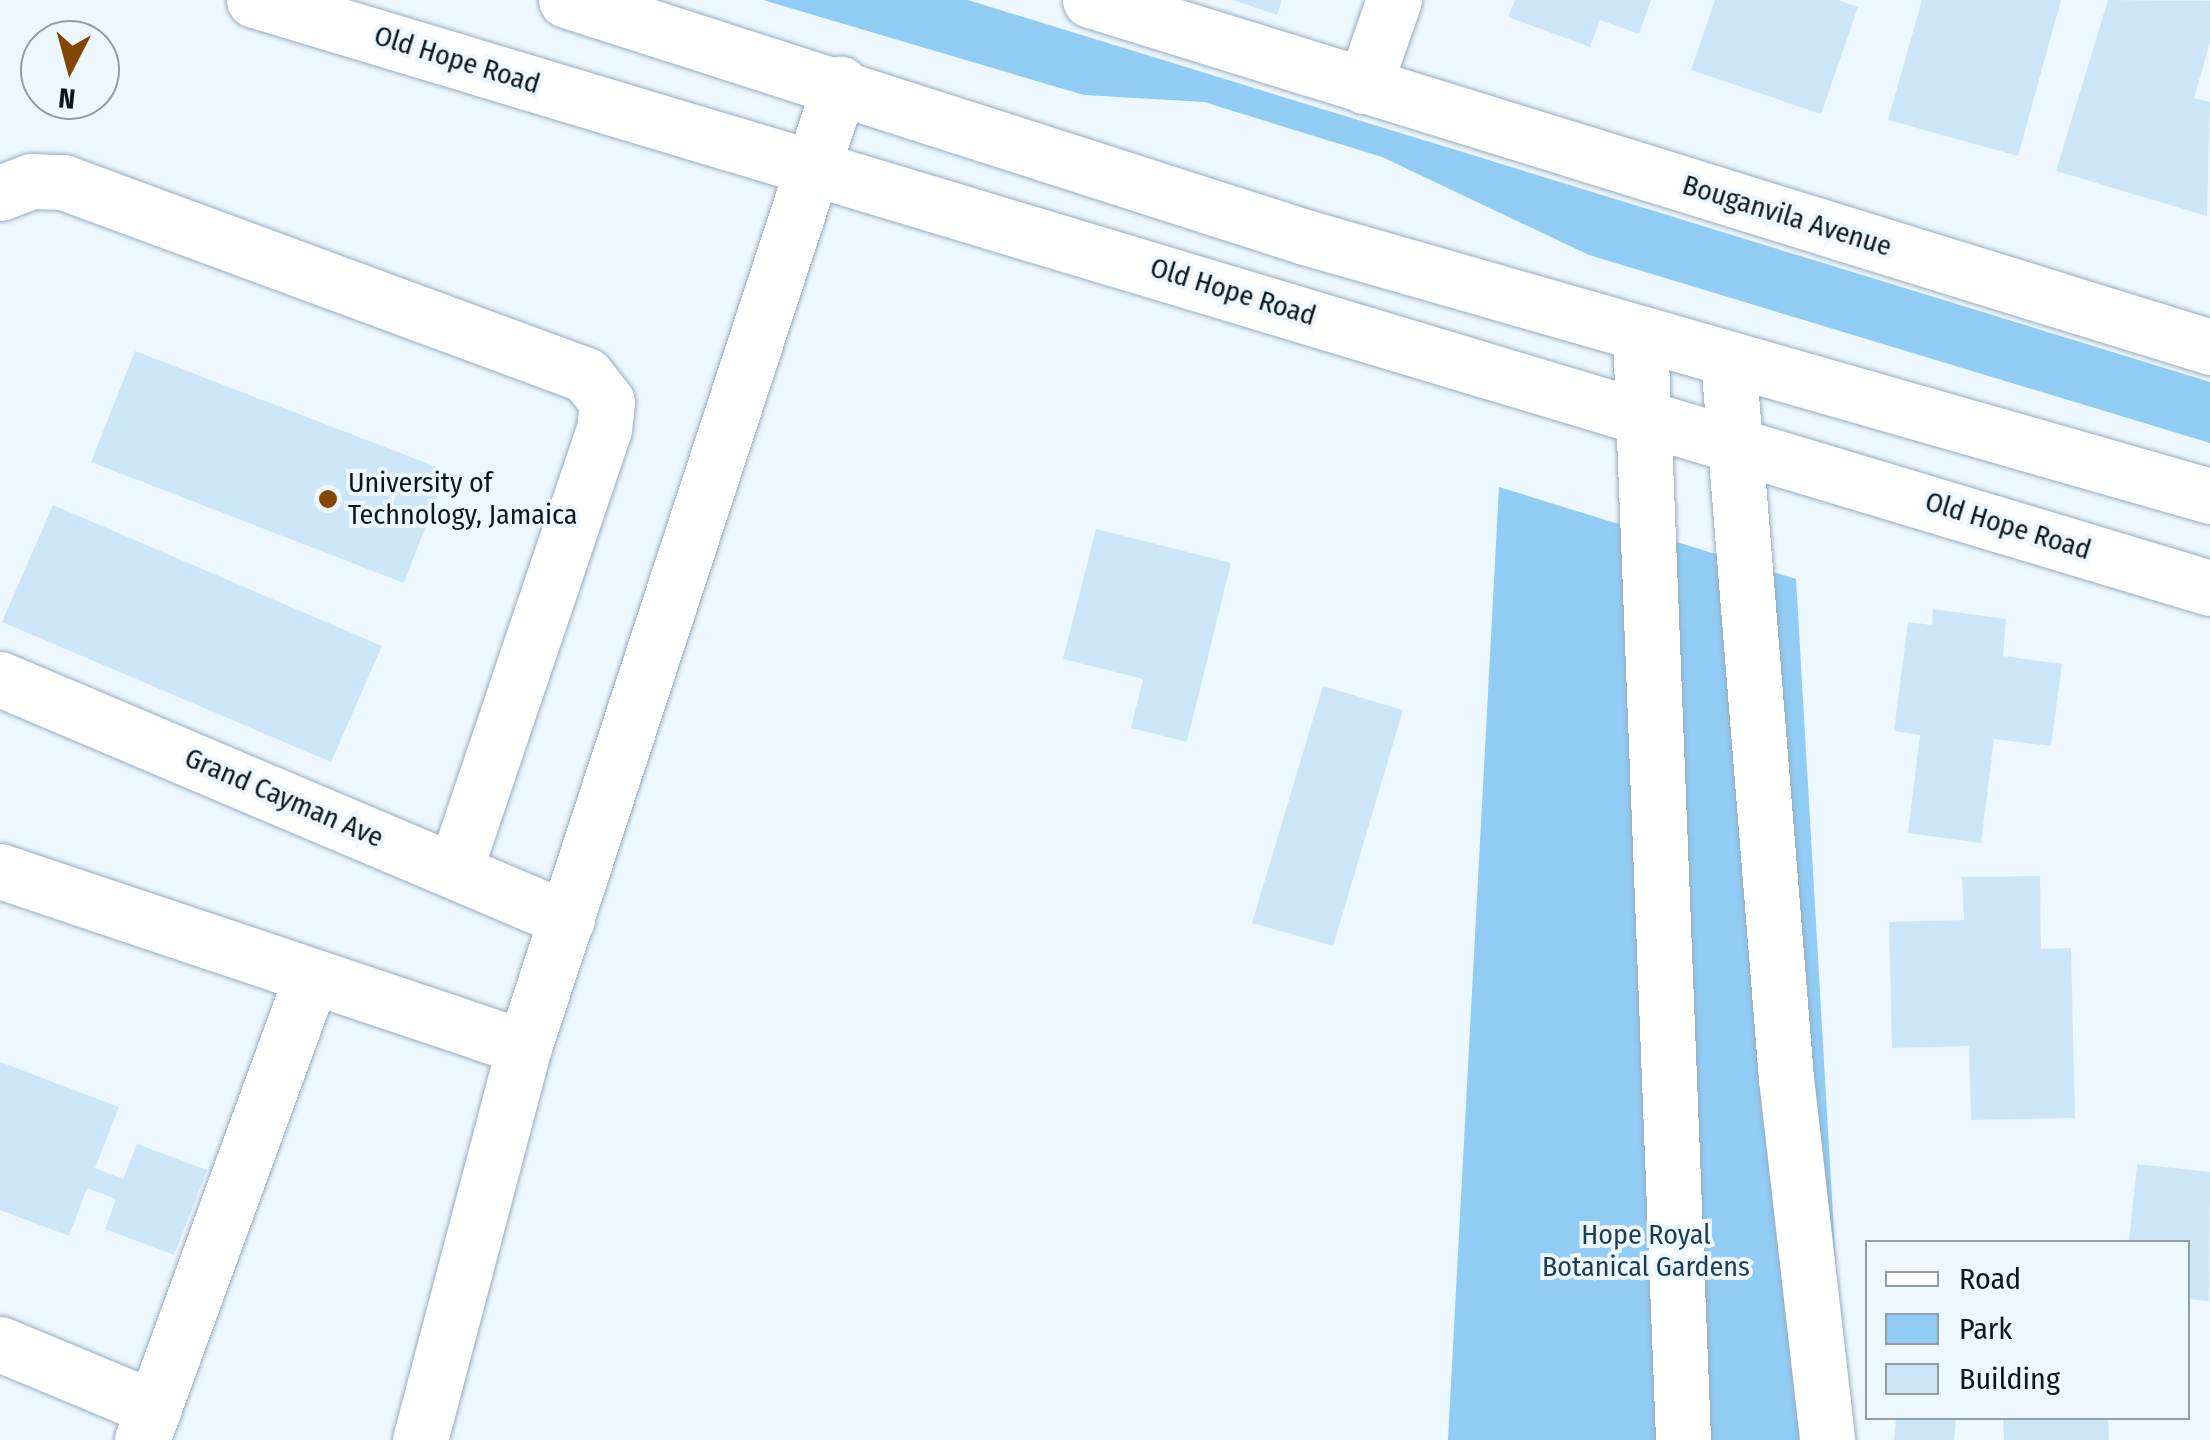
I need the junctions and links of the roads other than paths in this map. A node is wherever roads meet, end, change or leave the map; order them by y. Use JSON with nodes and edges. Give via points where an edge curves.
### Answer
{"nodes":[{"id":1,"x":254,"y":0,"type":"edge"},
{"id":2,"x":566,"y":0,"type":"edge"},
{"id":3,"x":1090,"y":0,"type":"edge"},
{"id":4,"x":1394,"y":0,"type":"edge"},
{"id":5,"x":840,"y":84,"type":"junction"},
{"id":6,"x":1364,"y":86,"type":"junction"},
{"id":7,"x":814,"y":168,"type":"junction"},
{"id":8,"x":0,"y":193,"type":"edge"},
{"id":9,"x":1640,"y":334,"type":"junction"},
{"id":10,"x":2210,"y":347,"type":"edge"},
{"id":11,"x":1728,"y":359,"type":"junction"},
{"id":12,"x":1645,"y":414,"type":"junction"},
{"id":13,"x":1734,"y":441,"type":"junction"},
{"id":14,"x":2210,"y":496,"type":"edge"},
{"id":15,"x":2210,"y":588,"type":"edge"},
{"id":16,"x":0,"y":679,"type":"edge"},
{"id":17,"x":454,"y":869,"type":"junction"},
{"id":18,"x":0,"y":871,"type":"edge"},
{"id":19,"x":566,"y":919,"type":"junction"},
{"id":20,"x":312,"y":976,"type":"junction"},
{"id":21,"x":524,"y":1047,"type":"junction"},
{"id":22,"x":0,"y":1344,"type":"edge"},
{"id":23,"x":148,"y":1424,"type":"edge"},
{"id":24,"x":420,"y":1440,"type":"edge"},
{"id":25,"x":1683,"y":1440,"type":"edge"},
{"id":26,"x":1826,"y":1440,"type":"edge"}],
"edges":[{"from":1,"to":7,"type":"main road","name":"Old Hope Road"},
{"from":2,"to":5,"type":"main road"},
{"from":3,"to":6,"type":"main road","name":"Bouganvila Avenue"},
{"from":4,"to":6,"type":"main road"},
{"from":5,"to":7,"type":"main road"},
{"from":5,"to":9,"type":"main road","via":[[1305,237]]},
{"from":6,"to":10,"type":"main road","name":"Bouganvila Avenue"},
{"from":7,"to":12,"type":"main road","name":"Old Hope Road"},
{"from":7,"to":19,"type":"main road"},
{"from":8,"to":17,"type":"main road","via":[[31,182],[63,182],[586,375],[607,402],[604,429]]},
{"from":9,"to":11,"type":"main road"},
{"from":9,"to":12,"type":"main road"},
{"from":11,"to":13,"type":"main road"},
{"from":11,"to":14,"type":"main road"},
{"from":12,"to":13,"type":"main road","name":"Old Hope Road"},
{"from":12,"to":25,"type":"main road"},
{"from":13,"to":15,"type":"main road","name":"Old Hope Road"},
{"from":13,"to":26,"type":"main road","via":[[1786,1078]]},
{"from":16,"to":17,"type":"main road","name":"Grand Cayman Ave"},
{"from":17,"to":19,"type":"main road","name":"Grand Cayman Ave"},
{"from":18,"to":20,"type":"main road"},
{"from":19,"to":21,"type":"main road"},
{"from":20,"to":21,"type":"main road"},
{"from":20,"to":23,"type":"main road"},
{"from":21,"to":24,"type":"main road"},
{"from":22,"to":23,"type":"main road"}]}
